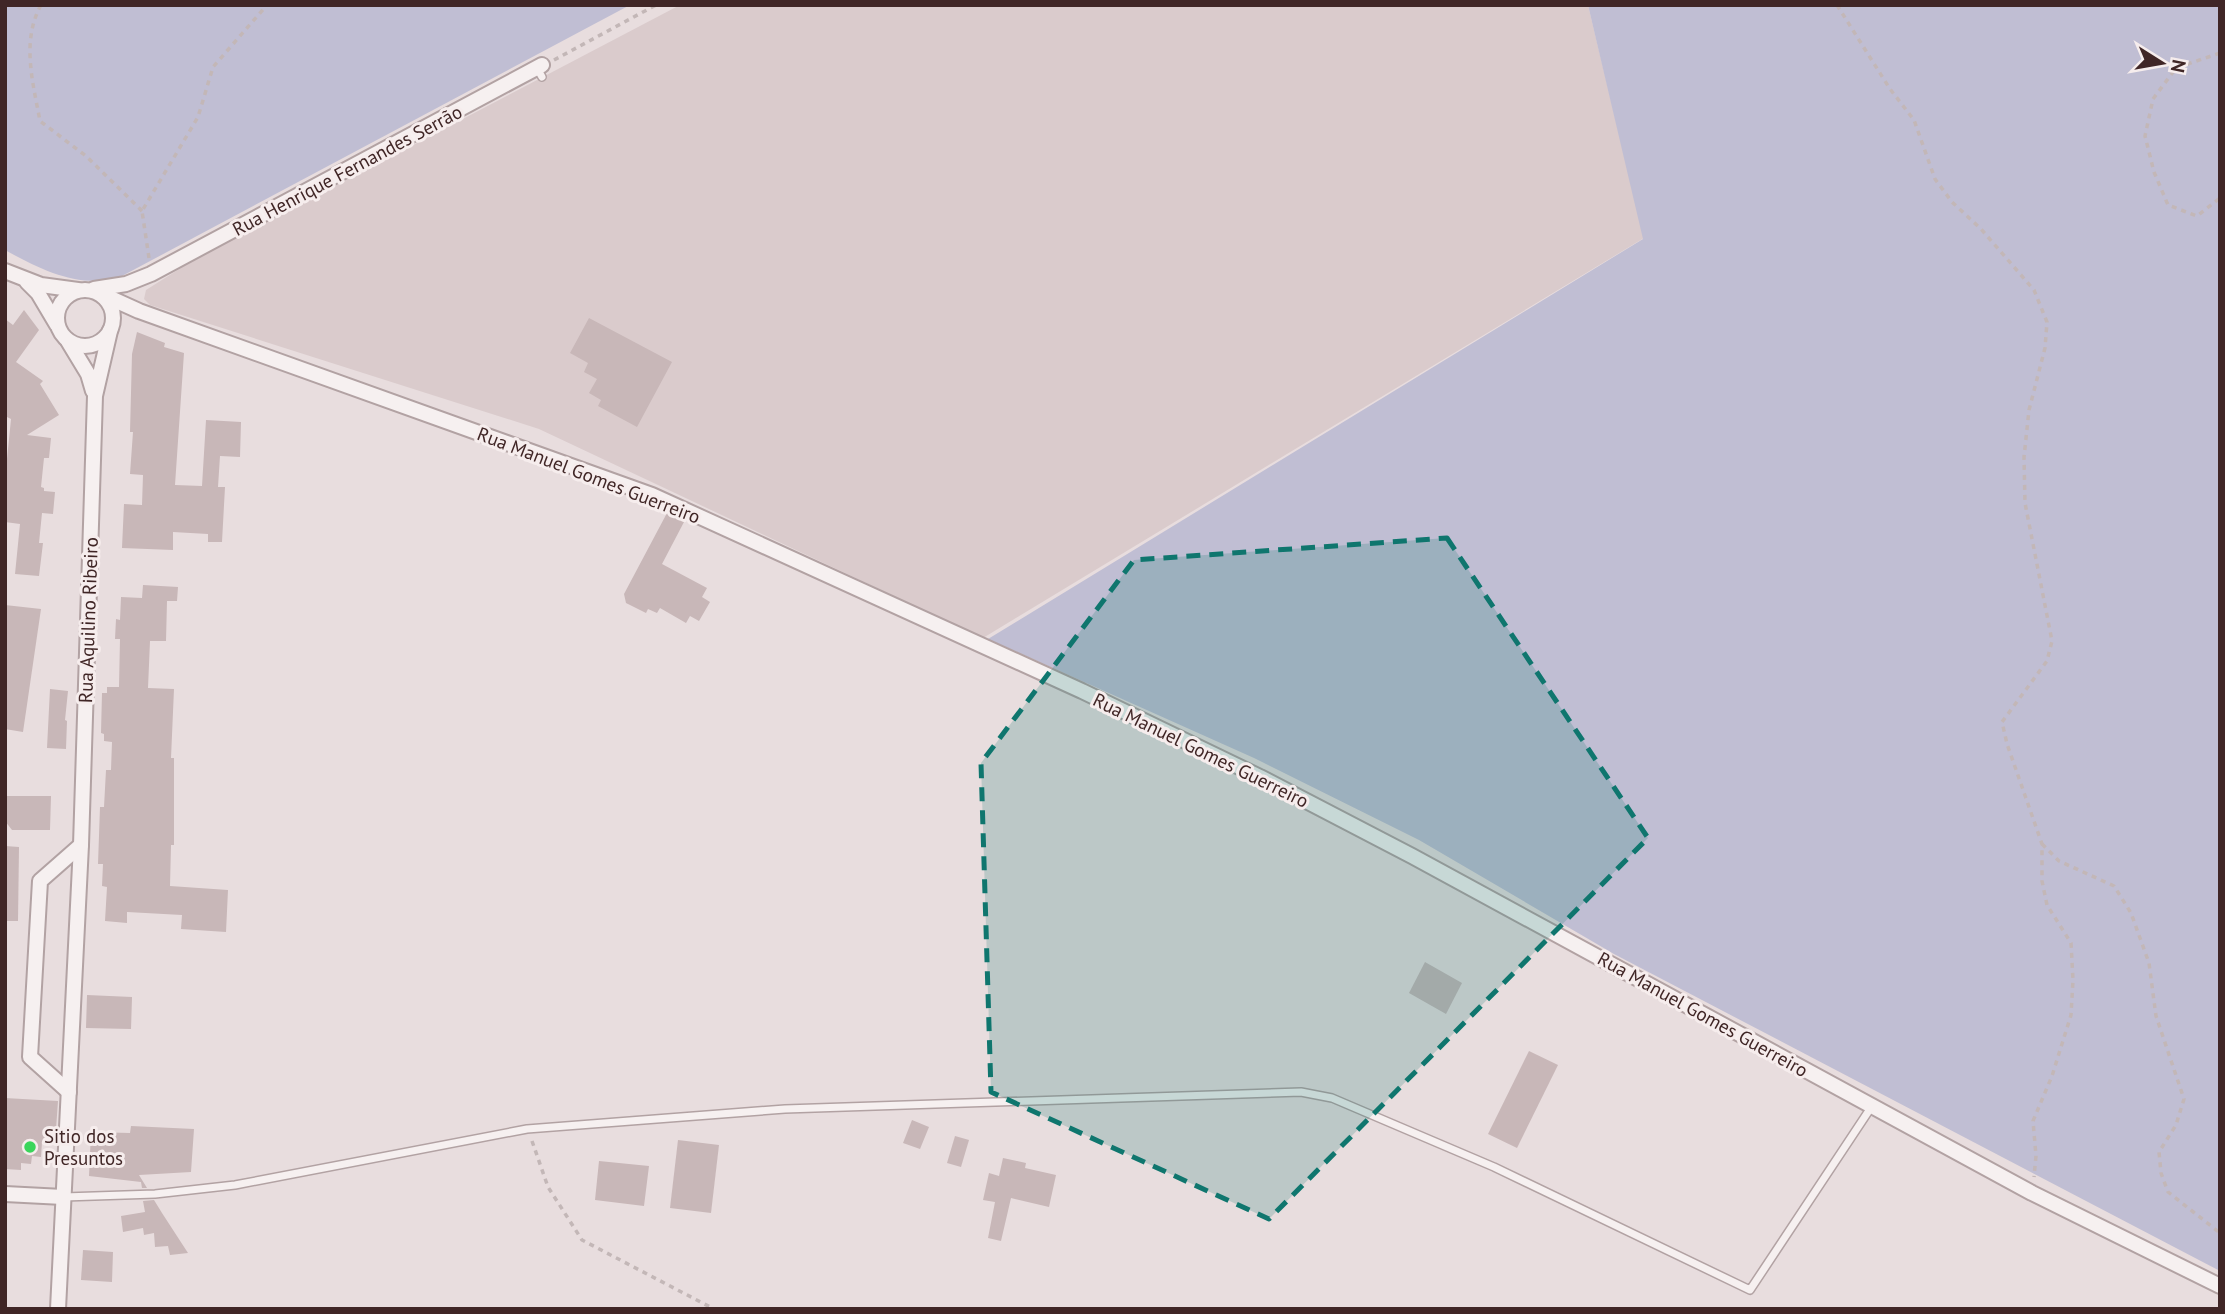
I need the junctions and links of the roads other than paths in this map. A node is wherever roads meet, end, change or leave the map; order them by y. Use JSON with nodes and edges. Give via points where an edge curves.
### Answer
{"nodes":[{"id":1,"x":541,"y":70,"type":"road end"},
{"id":2,"x":5,"y":271,"type":"edge"},
{"id":3,"x":151,"y":274,"type":"junction"},
{"id":4,"x":26,"y":281,"type":"junction"},
{"id":5,"x":89,"y":290,"type":"junction"},
{"id":6,"x":123,"y":313,"type":"junction"},
{"id":7,"x":58,"y":327,"type":"junction"},
{"id":8,"x":68,"y":340,"type":"junction"},
{"id":9,"x":95,"y":396,"type":"junction"},
{"id":10,"x":81,"y":845,"type":"junction"},
{"id":11,"x":69,"y":1092,"type":"junction"},
{"id":12,"x":1871,"y":1106,"type":"junction"},
{"id":13,"x":5,"y":1194,"type":"edge"},
{"id":14,"x":63,"y":1197,"type":"junction"},
{"id":15,"x":2220,"y":1286,"type":"edge"},
{"id":16,"x":58,"y":1309,"type":"edge"}],
"edges":[{"from":1,"to":3,"type":"street","name":"Rua Henrique Fernandes Serrão"},
{"from":2,"to":4,"type":"street"},
{"from":3,"to":5,"type":"street","via":[[117,287]]},
{"from":3,"to":6,"type":"street"},
{"from":4,"to":5,"type":"street"},
{"from":4,"to":7,"type":"street"},
{"from":5,"to":6,"type":"street","name":"Rua Manuel Gomes Guerreiro"},
{"from":5,"to":6,"type":"street","via":[[112,310]]},
{"from":5,"to":7,"type":"street","via":[[64,299]]},
{"from":6,"to":8,"type":"street","via":[[99,343],[91,346]]},
{"from":6,"to":9,"type":"street"},
{"from":6,"to":12,"type":"street","name":"Rua Manuel Gomes Guerreiro","via":[[652,495],[1083,691],[1260,777]]},
{"from":7,"to":8,"type":"street"},
{"from":8,"to":9,"type":"street"},
{"from":9,"to":10,"type":"street","name":"Rua Aquilino Ribeiro"},
{"from":10,"to":11,"type":"street","name":"Rua Aquilino Ribeiro"},
{"from":10,"to":11,"type":"street","via":[[40,881],[30,1057]]},
{"from":11,"to":14,"type":"street","name":"Rua Aquilino Ribeiro"},
{"from":12,"to":14,"type":"lane","via":[[1750,1290],[1494,1167],[1332,1098],[1301,1092],[785,1109],[527,1129],[235,1185]]},
{"from":12,"to":15,"type":"street","name":"Rua Manuel Gomes Guerreiro","via":[[2032,1193]]},
{"from":13,"to":14,"type":"street"},
{"from":14,"to":16,"type":"street","name":"Rua Aquilino Ribeiro"}]}
